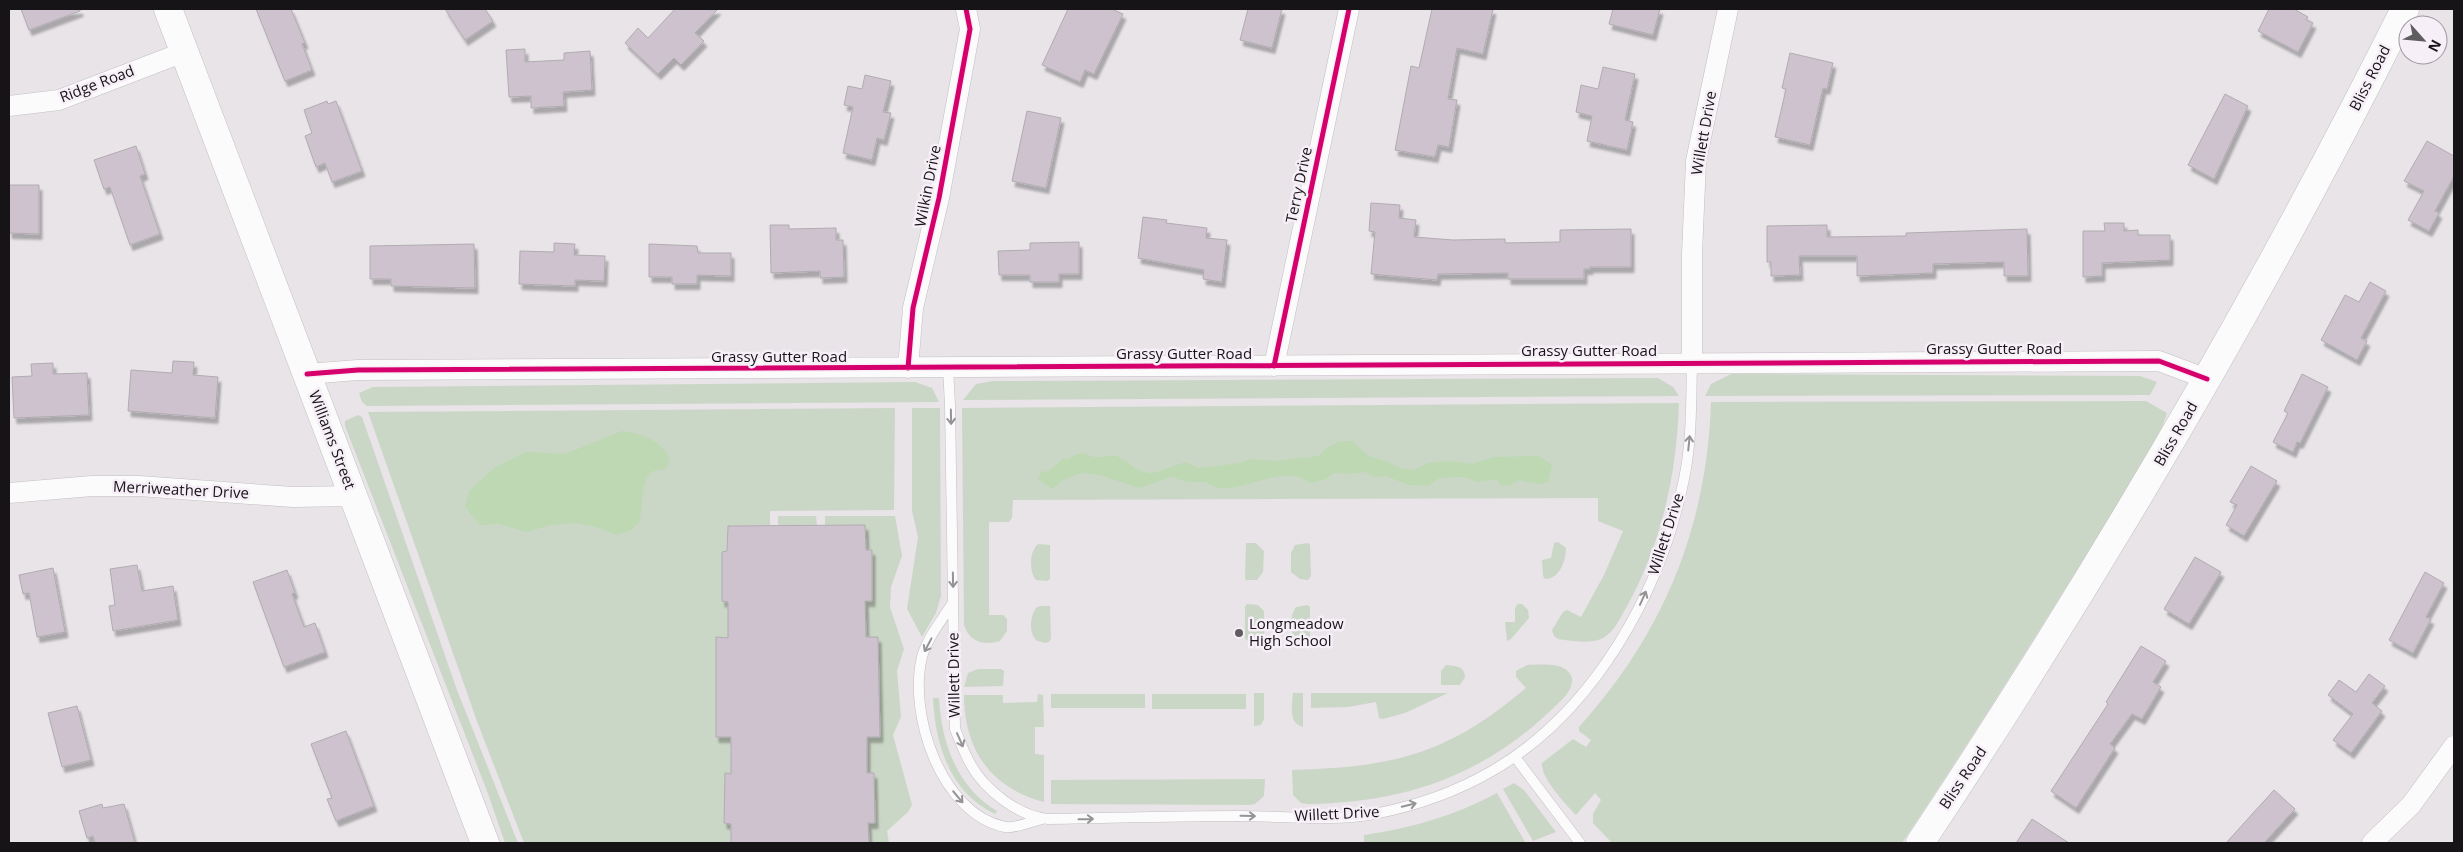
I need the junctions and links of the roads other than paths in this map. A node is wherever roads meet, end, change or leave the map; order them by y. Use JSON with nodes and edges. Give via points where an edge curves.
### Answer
{"nodes":[{"id":1,"x":168,"y":9,"type":"edge"},
{"id":2,"x":966,"y":9,"type":"edge"},
{"id":3,"x":1349,"y":9,"type":"edge"},
{"id":4,"x":1728,"y":9,"type":"edge"},
{"id":5,"x":2405,"y":9,"type":"edge"},
{"id":6,"x":184,"y":52,"type":"junction"},
{"id":7,"x":9,"y":106,"type":"edge"},
{"id":8,"x":1692,"y":363,"type":"junction"},
{"id":9,"x":1274,"y":366,"type":"junction"},
{"id":10,"x":908,"y":368,"type":"junction"},
{"id":11,"x":948,"y":368,"type":"junction"},
{"id":12,"x":307,"y":374,"type":"junction"},
{"id":13,"x":2207,"y":379,"type":"junction"},
{"id":14,"x":9,"y":493,"type":"edge"},
{"id":15,"x":353,"y":496,"type":"junction"},
{"id":16,"x":953,"y":603,"type":"junction"},
{"id":17,"x":2454,"y":746,"type":"edge"},
{"id":18,"x":1515,"y":757,"type":"junction"},
{"id":19,"x":1042,"y":819,"type":"junction"},
{"id":20,"x":485,"y":843,"type":"edge"},
{"id":21,"x":1580,"y":843,"type":"edge"},
{"id":22,"x":1920,"y":843,"type":"edge"},
{"id":23,"x":2372,"y":843,"type":"edge"}],
"edges":[{"from":1,"to":6,"type":"main road","name":"Williams Street"},
{"from":2,"to":10,"type":"street","name":"Wilkin Drive","via":[[970,28],[939,198],[914,308]]},
{"from":3,"to":9,"type":"street","name":"Terry Drive"},
{"from":4,"to":8,"type":"street","name":"Willett Drive","via":[[1696,161]]},
{"from":5,"to":13,"type":"main road","name":"Bliss Road","via":[[2349,120]]},
{"from":6,"to":7,"type":"street","name":"Ridge Road","via":[[59,100]]},
{"from":6,"to":12,"type":"main road","name":"Williams Street"},
{"from":8,"to":9,"type":"street","name":"Grassy Gutter Road"},
{"from":8,"to":13,"type":"street","name":"Grassy Gutter Road","via":[[2160,361]]},
{"from":18,"to":8,"type":"lane","name":"Willett Drive","one_way":true,"via":[[1539,738],[1584,692],[1620,641],[1664,551],[1684,479]]},
{"from":9,"to":11,"type":"street","name":"Grassy Gutter Road"},
{"from":10,"to":11,"type":"street","name":"Grassy Gutter Road"},
{"from":10,"to":12,"type":"street","name":"Grassy Gutter Road","via":[[358,370]]},
{"from":11,"to":16,"type":"lane","name":"Willett Drive","one_way":true},
{"from":12,"to":15,"type":"main road","name":"Williams Street"},
{"from":13,"to":22,"type":"main road","name":"Bliss Road","via":[[2097,566]]},
{"from":14,"to":15,"type":"street","name":"Merriweather Drive","via":[[130,486],[293,497]]},
{"from":15,"to":20,"type":"main road","name":"Williams Street"},
{"from":16,"to":19,"type":"lane","name":"Willett Drive","one_way":true,"via":[[955,729],[971,766],[996,794],[1022,812]]},
{"from":16,"to":19,"type":"lane","one_way":true,"via":[[928,644],[921,663],[922,714],[938,768],[958,798],[987,822],[1007,828]]},
{"from":17,"to":23,"type":"street","via":[[2411,805]]},
{"from":19,"to":18,"type":"lane","name":"Willett Drive","one_way":true,"via":[[1372,814],[1439,797],[1492,772]]},
{"from":18,"to":21,"type":"lane"}]}
